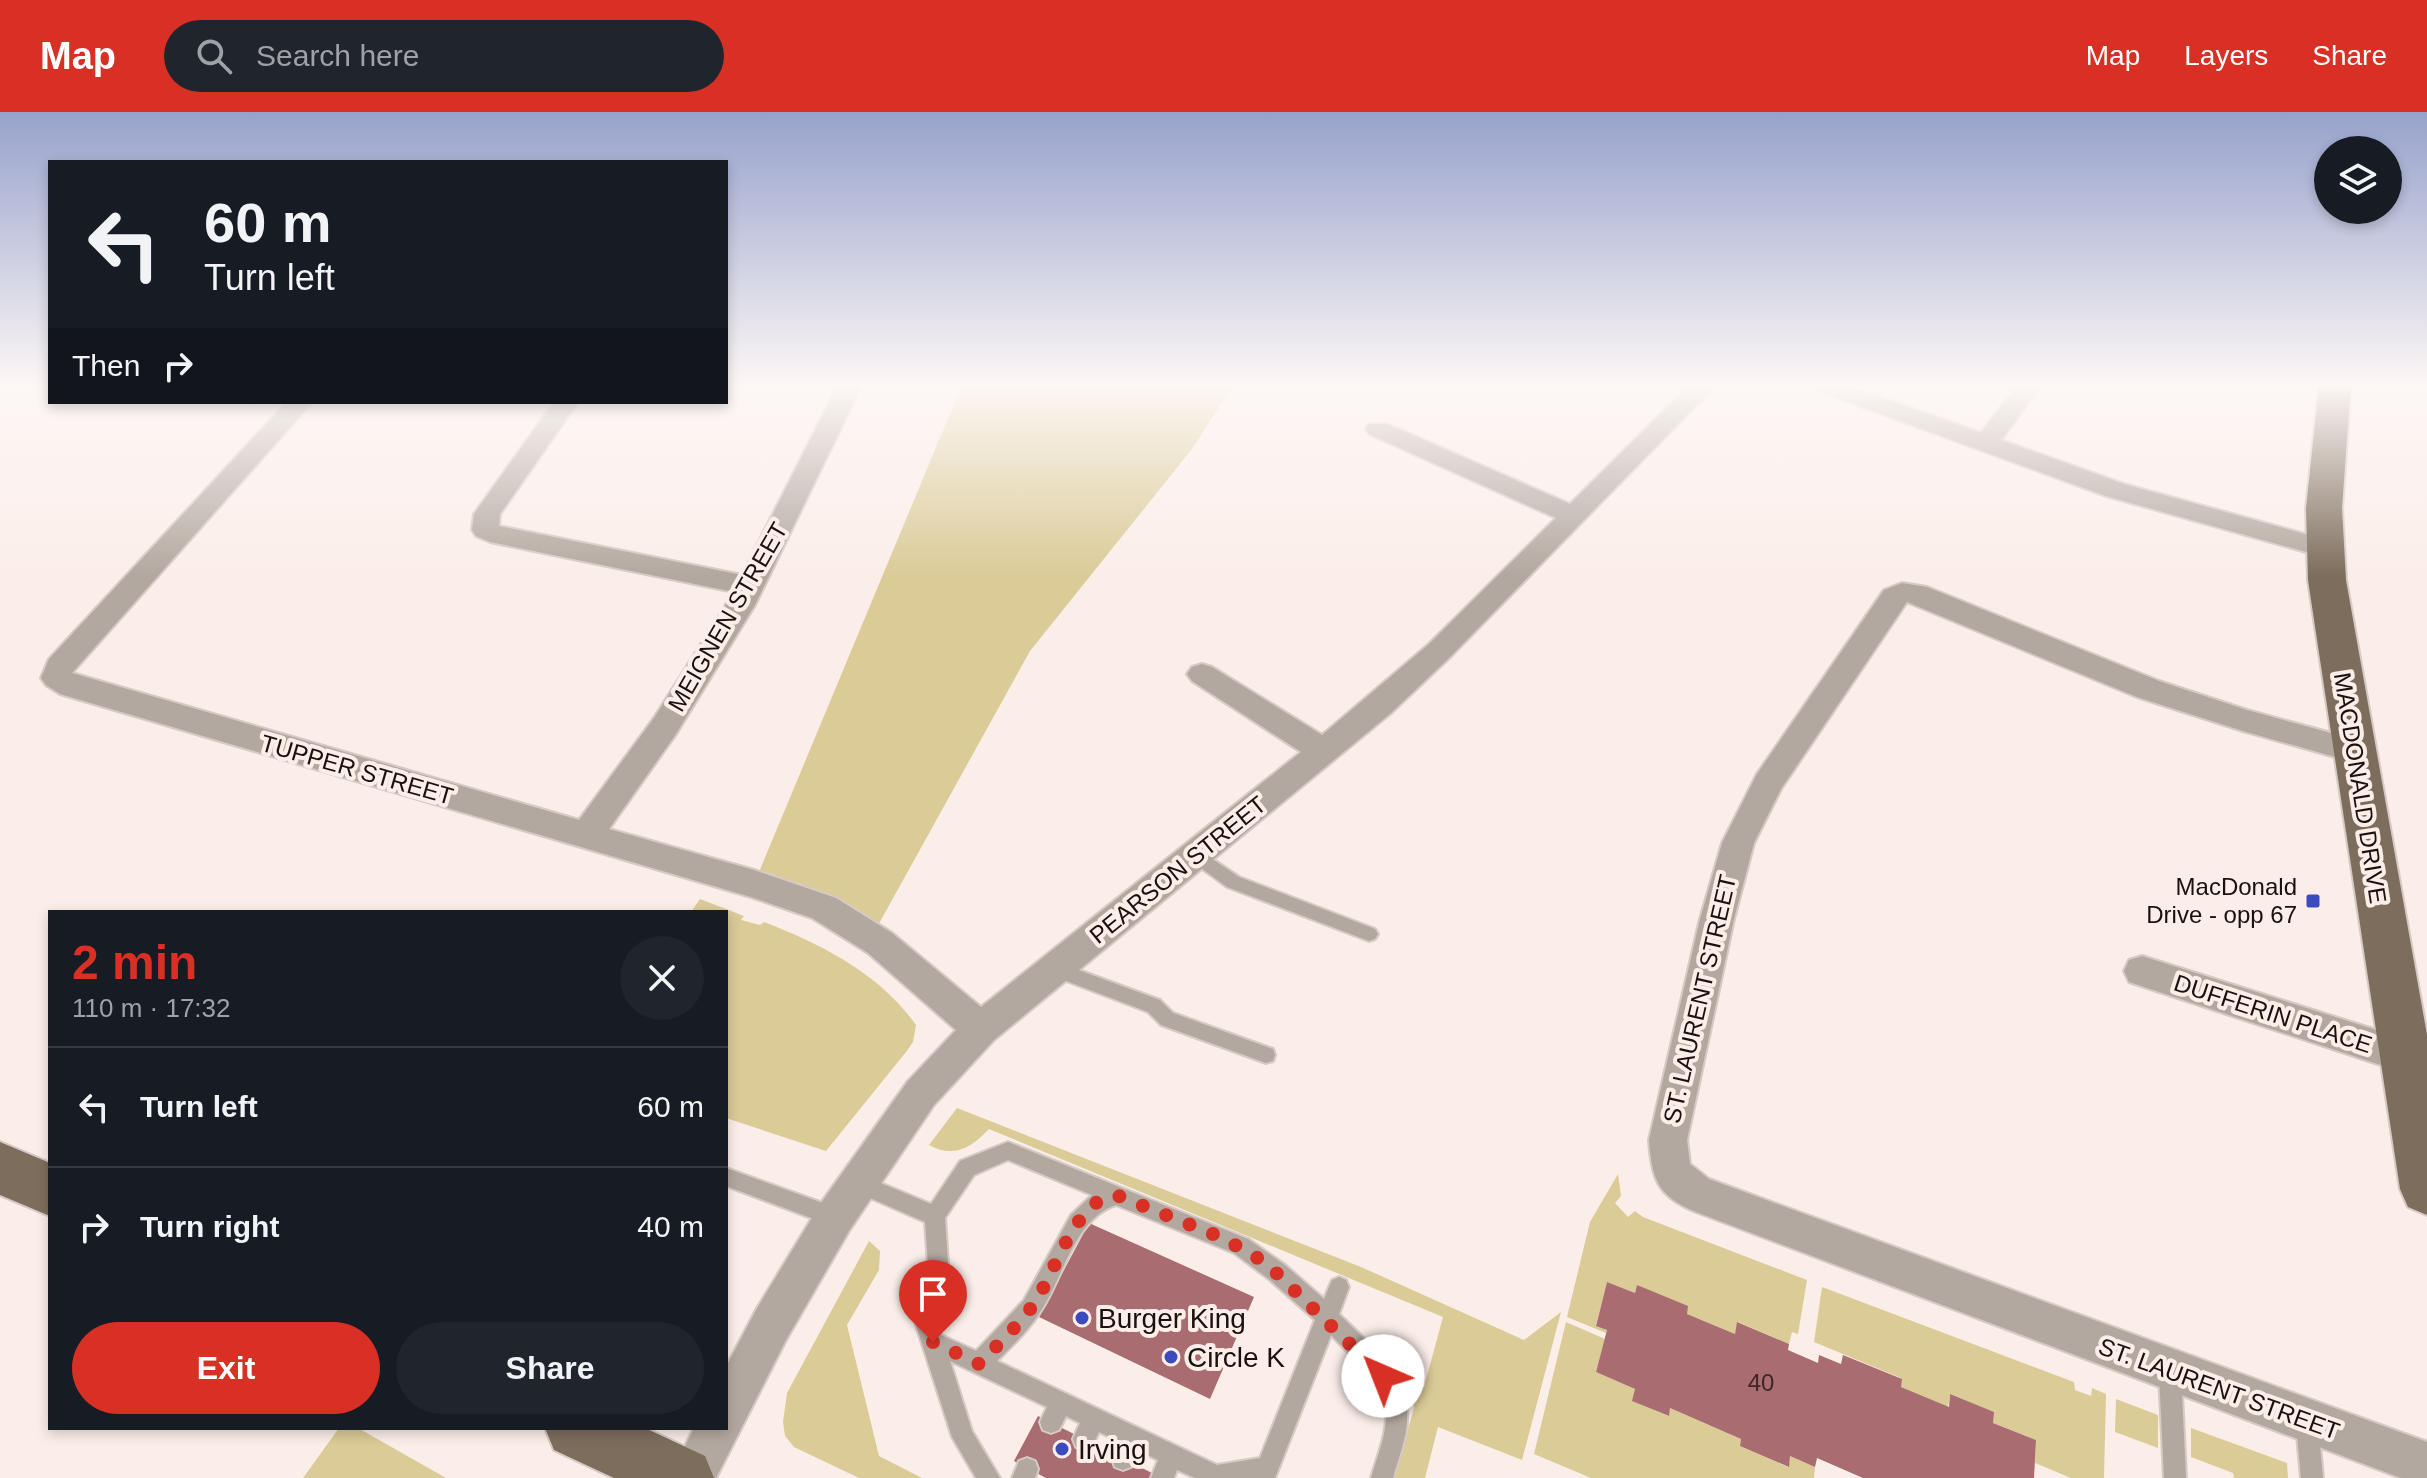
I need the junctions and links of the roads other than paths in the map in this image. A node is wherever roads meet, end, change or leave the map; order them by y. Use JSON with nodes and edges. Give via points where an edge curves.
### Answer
{"nodes":[{"id":1,"x":257,"y":449,"type":"edge"},
{"id":2,"x":533,"y":449,"type":"edge"},
{"id":3,"x":819,"y":449,"type":"edge"},
{"id":4,"x":1422,"y":449,"type":"edge"},
{"id":5,"x":1640,"y":449,"type":"edge"},
{"id":6,"x":2000,"y":449,"type":"edge"},
{"id":7,"x":2329,"y":449,"type":"edge"},
{"id":8,"x":1573,"y":516,"type":"junction"},
{"id":9,"x":2324,"y":548,"type":"junction"},
{"id":10,"x":751,"y":586,"type":"junction"},
{"id":11,"x":1202,"y":674,"type":"dead end"},
{"id":12,"x":2353,"y":750,"type":"junction"},
{"id":13,"x":1324,"y":752,"type":"junction"},
{"id":14,"x":585,"y":837,"type":"junction"},
{"id":15,"x":1196,"y":855,"type":"junction"},
{"id":16,"x":1369,"y":934,"type":"dead end"},
{"id":17,"x":1054,"y":969,"type":"junction"},
{"id":18,"x":2142,"y":971,"type":"dead end"},
{"id":19,"x":981,"y":1029,"type":"junction"},
{"id":20,"x":1266,"y":1055,"type":"dead end"},
{"id":21,"x":2405,"y":1056,"type":"junction"},
{"id":22,"x":0,"y":1168,"type":"edge"},
{"id":23,"x":728,"y":1178,"type":"edge"},
{"id":24,"x":858,"y":1183,"type":"junction"},
{"id":25,"x":48,"y":1189,"type":"edge"},
{"id":26,"x":2427,"y":1189,"type":"edge"},
{"id":27,"x":1116,"y":1195,"type":"junction"},
{"id":28,"x":935,"y":1216,"type":"junction"},
{"id":29,"x":835,"y":1217,"type":"junction"},
{"id":30,"x":1339,"y":1287,"type":"dead end"},
{"id":31,"x":1326,"y":1319,"type":"junction"},
{"id":32,"x":933,"y":1342,"type":"junction"},
{"id":33,"x":979,"y":1364,"type":"junction"},
{"id":34,"x":2170,"y":1371,"type":"junction"},
{"id":35,"x":728,"y":1409,"type":"edge"},
{"id":36,"x":2307,"y":1422,"type":"junction"},
{"id":37,"x":580,"y":1430,"type":"edge"},
{"id":38,"x":717,"y":1430,"type":"edge"},
{"id":39,"x":1134,"y":1438,"type":"junction"},
{"id":40,"x":1172,"y":1456,"type":"junction"},
{"id":41,"x":1123,"y":1459,"type":"dead end"},
{"id":42,"x":2427,"y":1465,"type":"edge"},
{"id":43,"x":1264,"y":1473,"type":"edge"},
{"id":44,"x":1215,"y":1477,"type":"edge"},
{"id":45,"x":683,"y":1478,"type":"edge"},
{"id":46,"x":692,"y":1478,"type":"edge"},
{"id":47,"x":989,"y":1478,"type":"edge"},
{"id":48,"x":1162,"y":1478,"type":"edge"},
{"id":49,"x":1382,"y":1478,"type":"edge"},
{"id":50,"x":2175,"y":1478,"type":"edge"},
{"id":51,"x":2312,"y":1478,"type":"edge"}],
"edges":[{"from":1,"to":14,"type":"street","name":"TUPPER STREET","via":[[77,644],[56,678]]},
{"from":2,"to":10,"type":"street","via":[[487,514],[485,530]]},
{"from":3,"to":10,"type":"street","name":"MEIGNEN STREET"},
{"from":4,"to":8,"type":"street"},
{"from":5,"to":8,"type":"street","name":"PEARSON STREET"},
{"from":6,"to":9,"type":"street","via":[[2169,508]]},
{"from":7,"to":9,"type":"main road","name":"MACDONALD DRIVE"},
{"from":8,"to":13,"type":"street","name":"PEARSON STREET","via":[[1439,651]]},
{"from":9,"to":12,"type":"main road","name":"MACDONALD DRIVE"},
{"from":10,"to":14,"type":"street","name":"MEIGNEN STREET","via":[[665,726]]},
{"from":11,"to":13,"type":"street"},
{"from":12,"to":21,"type":"main road","name":"MACDONALD DRIVE"},
{"from":12,"to":34,"type":"street","name":"ST. LAURENT STREET","via":[[2160,693],[1932,599],[1902,592],[1859,646],[1768,783],[1738,843],[1678,1086],[1668,1140],[1671,1173],[1696,1193],[1745,1213]]},
{"from":13,"to":15,"type":"street","name":"PEARSON STREET"},
{"from":14,"to":19,"type":"street","name":"TUPPER STREET","via":[[824,908],[880,943]]},
{"from":15,"to":16,"type":"lane","via":[[1233,882]]},
{"from":15,"to":17,"type":"street","name":"PEARSON STREET"},
{"from":17,"to":19,"type":"street","name":"PEARSON STREET"},
{"from":17,"to":20,"type":"lane"},
{"from":18,"to":21,"type":"street","name":"DUFFERIN PLACE"},
{"from":19,"to":24,"type":"street","name":"PEARSON STREET","via":[[921,1093]]},
{"from":21,"to":26,"type":"main road","name":"MACDONALD DRIVE"},
{"from":22,"to":25,"type":"main road"},
{"from":23,"to":29,"type":"lane"},
{"from":24,"to":28,"type":"lane"},
{"from":24,"to":29,"type":"street","name":"PEARSON STREET"},
{"from":27,"to":28,"type":"lane","via":[[1008,1151],[967,1168]]},
{"from":27,"to":31,"type":"lane","via":[[1243,1247]]},
{"from":27,"to":33,"type":"lane","via":[[1087,1209],[1036,1301]]},
{"from":28,"to":32,"type":"lane","via":[[939,1278],[927,1325]]},
{"from":29,"to":35,"type":"street","name":"PEARSON STREET"},
{"from":30,"to":31,"type":"lane"},
{"from":31,"to":43,"type":"lane"},
{"from":31,"to":49,"type":"lane","via":[[1372,1362],[1390,1388],[1397,1419]]},
{"from":32,"to":33,"type":"lane"},
{"from":32,"to":47,"type":"lane","via":[[963,1437]]},
{"from":33,"to":39,"type":"lane","via":[[1089,1429]]},
{"from":34,"to":36,"type":"street","name":"ST. LAURENT STREET"},
{"from":34,"to":50,"type":"lane"},
{"from":36,"to":42,"type":"street","name":"ST. LAURENT STREET"},
{"from":36,"to":51,"type":"lane"},
{"from":37,"to":45,"type":"main road"},
{"from":38,"to":46,"type":"street"},
{"from":39,"to":40,"type":"lane"},
{"from":39,"to":41,"type":"lane"},
{"from":40,"to":44,"type":"lane"},
{"from":40,"to":48,"type":"lane"},
{"from":43,"to":44,"type":"lane"}]}
